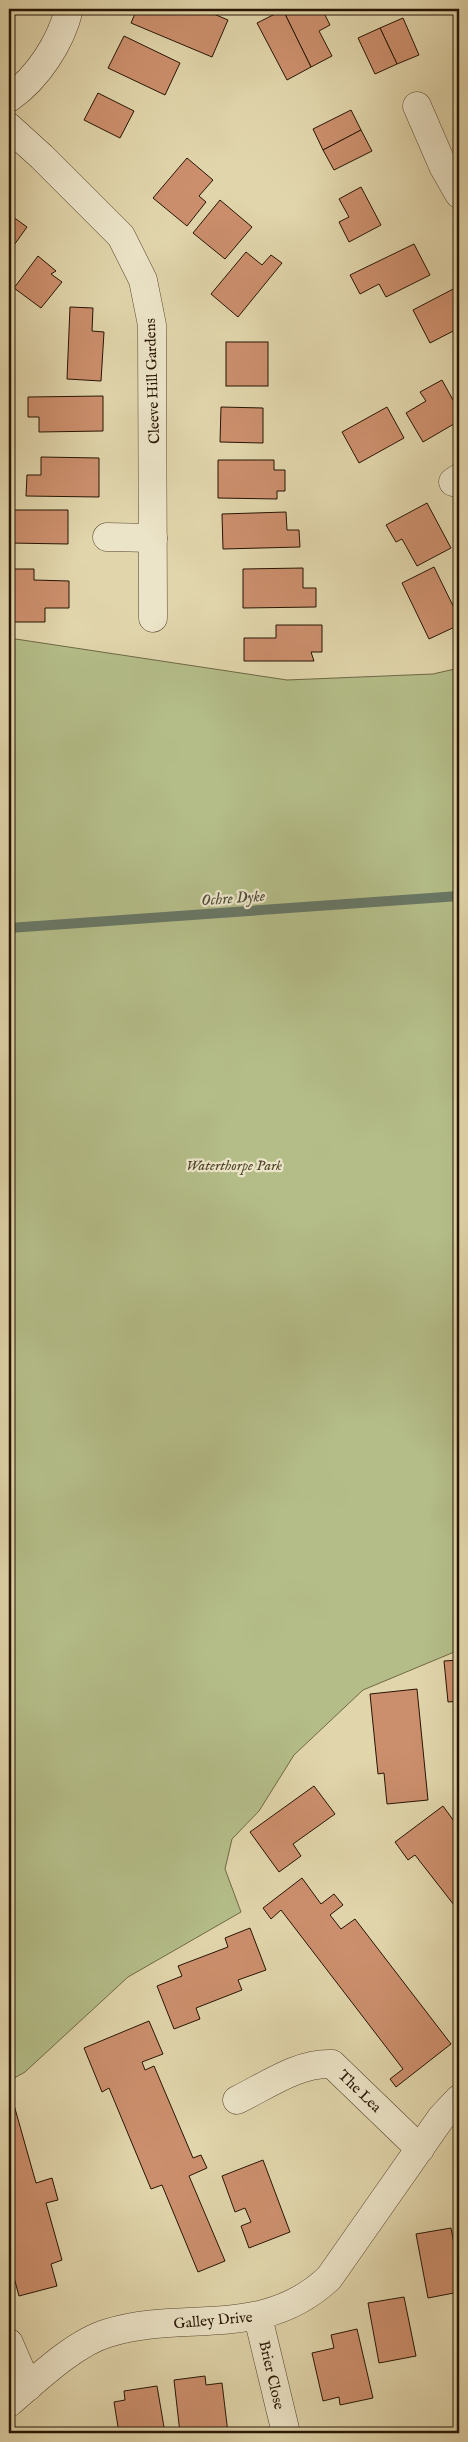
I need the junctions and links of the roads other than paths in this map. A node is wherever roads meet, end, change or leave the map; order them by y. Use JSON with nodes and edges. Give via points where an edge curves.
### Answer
{"nodes":[{"id":1,"x":69,"y":9,"type":"edge"},
{"id":2,"x":9,"y":98,"type":"edge"},
{"id":3,"x":417,"y":106,"type":"dead end"},
{"id":4,"x":9,"y":127,"type":"edge"},
{"id":5,"x":459,"y":194,"type":"edge"},
{"id":6,"x":107,"y":537,"type":"dead end"},
{"id":7,"x":153,"y":538,"type":"junction"},
{"id":8,"x":153,"y":618,"type":"dead end"},
{"id":9,"x":459,"y":2099,"type":"edge"},
{"id":10,"x":237,"y":2100,"type":"dead end"},
{"id":11,"x":420,"y":2149,"type":"junction"},
{"id":12,"x":258,"y":2317,"type":"junction"},
{"id":13,"x":9,"y":2343,"type":"edge"},
{"id":14,"x":18,"y":2395,"type":"edge"},
{"id":15,"x":286,"y":2433,"type":"edge"}],
"edges":[{"from":1,"to":2,"type":"street","via":[[58,41],[39,68]]},
{"from":3,"to":5,"type":"street"},
{"from":4,"to":7,"type":"street","name":"Cleeve Hill Gardens","via":[[120,236],[143,280],[152,325]]},
{"from":6,"to":7,"type":"street"},
{"from":7,"to":8,"type":"street","name":"Cleeve Hill Gardens"},
{"from":9,"to":11,"type":"street","name":"Galley Drive","via":[[441,2118]]},
{"from":10,"to":11,"type":"street","name":"The Lea","via":[[305,2066],[332,2064]]},
{"from":11,"to":12,"type":"street","name":"Galley Drive","via":[[329,2278],[317,2290]]},
{"from":12,"to":14,"type":"street","name":"Galley Drive","via":[[144,2325],[107,2333],[76,2349]]},
{"from":12,"to":15,"type":"street","name":"Brier Close"},
{"from":13,"to":14,"type":"street"}]}
